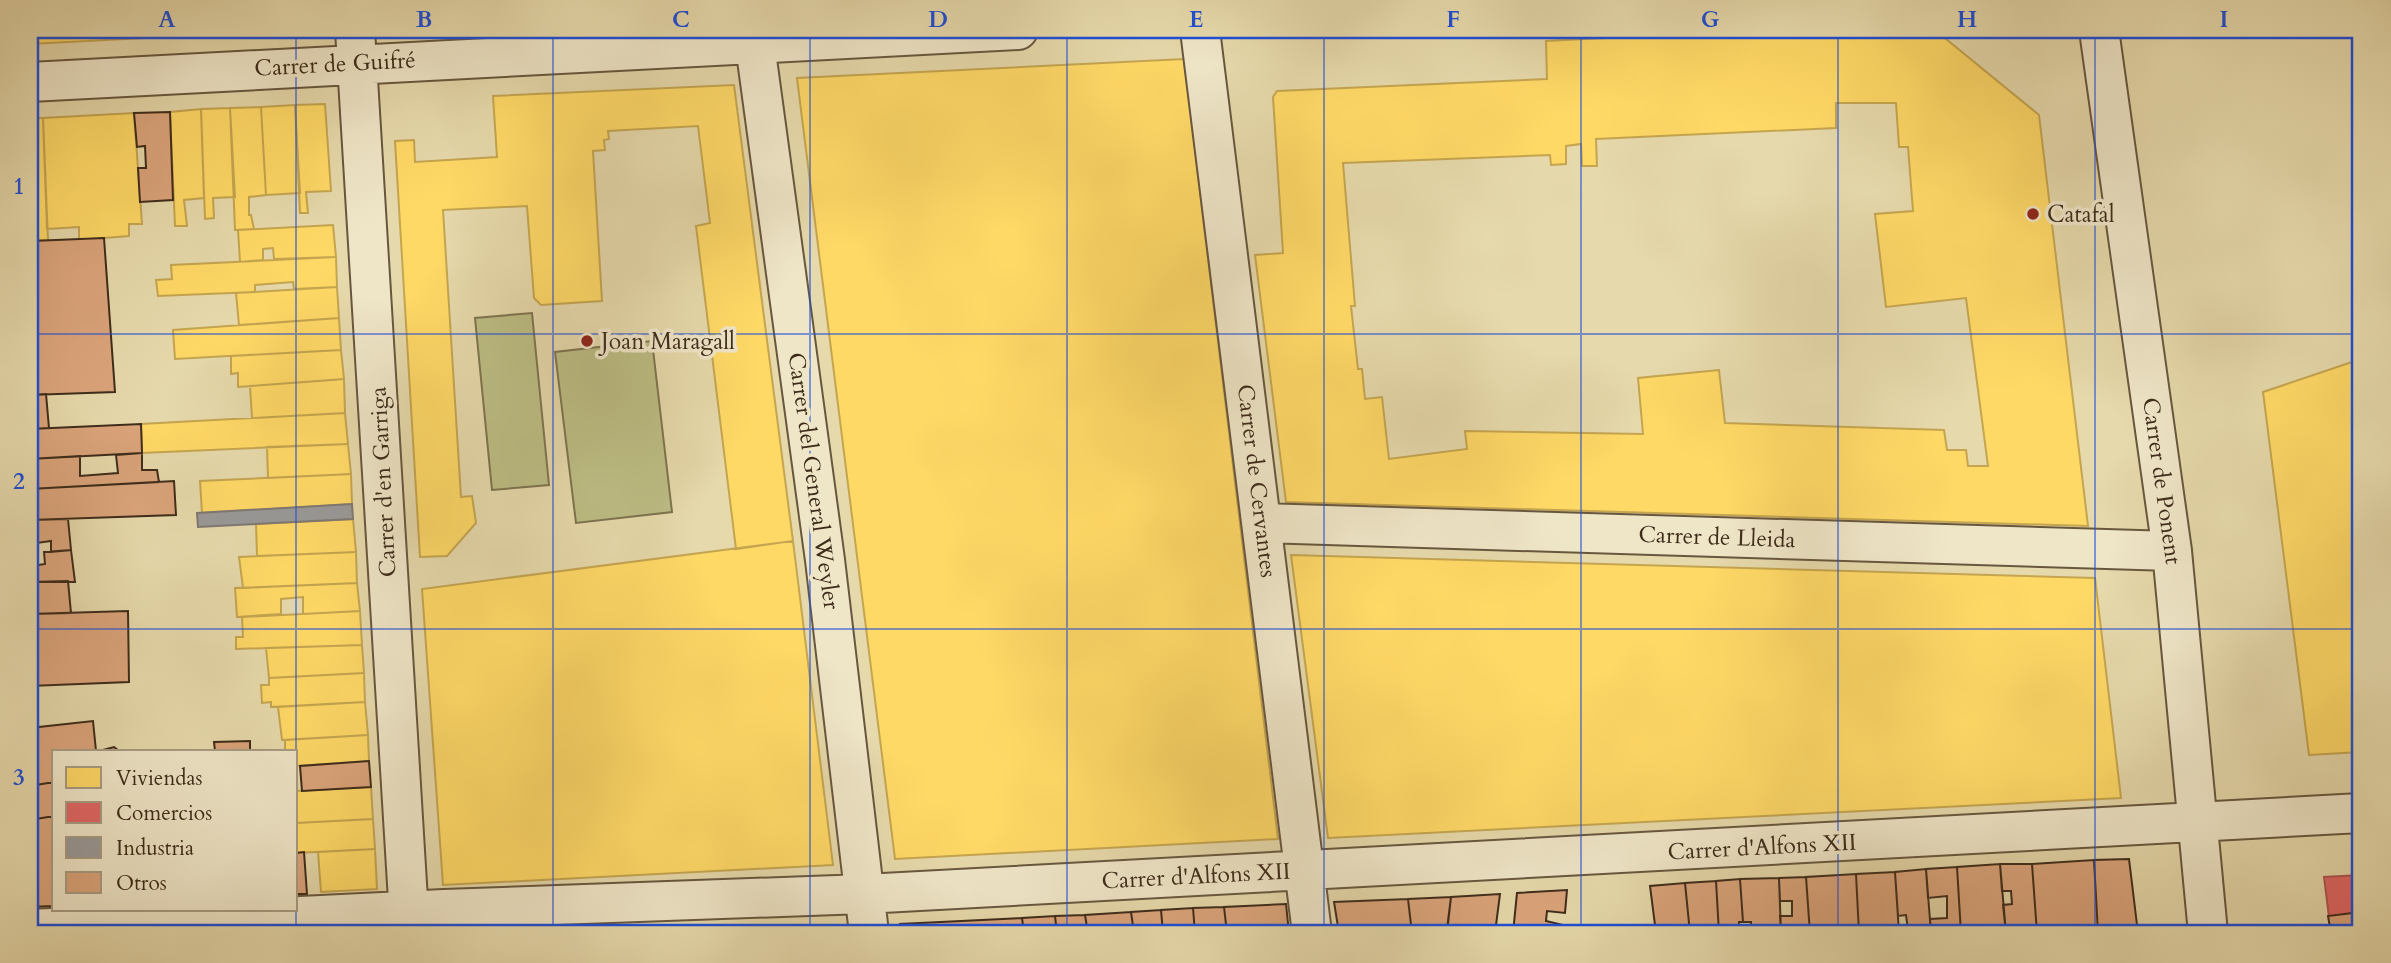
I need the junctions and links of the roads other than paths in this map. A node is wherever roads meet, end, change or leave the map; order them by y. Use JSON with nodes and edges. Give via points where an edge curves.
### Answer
{"nodes":[{"id":1,"x":1018,"y":30,"type":"edge"},
{"id":2,"x":1200,"y":30,"type":"edge"},
{"id":3,"x":2099,"y":30,"type":"edge"},
{"id":4,"x":753,"y":36,"type":"edge"},
{"id":5,"x":356,"y":46,"type":"edge"},
{"id":6,"x":30,"y":82,"type":"edge"},
{"id":7,"x":1262,"y":523,"type":"junction"},
{"id":8,"x":2172,"y":551,"type":"junction"},
{"id":9,"x":2361,"y":813,"type":"edge"},
{"id":10,"x":2198,"y":824,"type":"junction"},
{"id":11,"x":1306,"y":870,"type":"junction"},
{"id":12,"x":864,"y":894,"type":"junction"},
{"id":13,"x":409,"y":922,"type":"edge"},
{"id":14,"x":30,"y":929,"type":"edge"},
{"id":15,"x":869,"y":933,"type":"edge"},
{"id":16,"x":1312,"y":933,"type":"edge"},
{"id":17,"x":2208,"y":933,"type":"edge"}],
"edges":[{"from":1,"to":4,"type":"street","name":"Carrer de Guifré"},
{"from":2,"to":7,"type":"street","name":"Carrer de Cervantes"},
{"from":3,"to":8,"type":"street","name":"Carrer de Ponent"},
{"from":4,"to":5,"type":"street","name":"Carrer de Guifré"},
{"from":4,"to":12,"type":"street","name":"Carrer del General Weyler","via":[[825,560]]},
{"from":5,"to":6,"type":"street","name":"Carrer de Guifré"},
{"from":5,"to":13,"type":"street","name":"Carrer d'en Garriga"},
{"from":7,"to":8,"type":"street","name":"Carrer de Lleida"},
{"from":7,"to":11,"type":"street","name":"Carrer de Cervantes"},
{"from":8,"to":10,"type":"street","name":"Carrer de Ponent"},
{"from":9,"to":10,"type":"street","name":"Carrer d'Alfons XII"},
{"from":10,"to":11,"type":"street","name":"Carrer d'Alfons XII"},
{"from":10,"to":17,"type":"street","name":"Carrer de Ponent"},
{"from":11,"to":12,"type":"street","name":"Carrer d'Alfons XII"},
{"from":11,"to":16,"type":"street","name":"Carrer de Cervantes"},
{"from":12,"to":13,"type":"street","name":"Carrer d'Alfons XII"},
{"from":12,"to":15,"type":"street","name":"Carrer del General Weyler"},
{"from":13,"to":14,"type":"street","name":"Carrer d'Alfons XII"}]}
